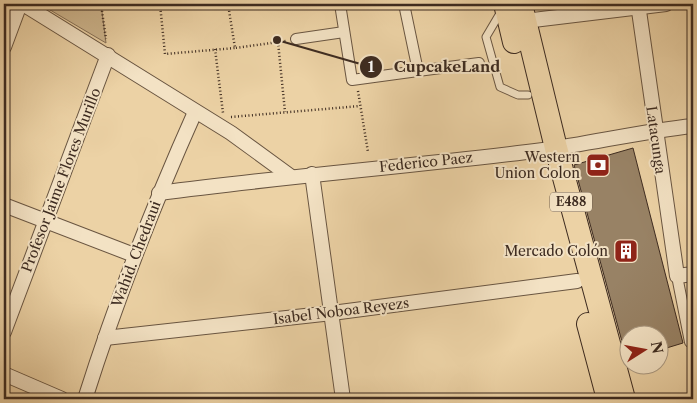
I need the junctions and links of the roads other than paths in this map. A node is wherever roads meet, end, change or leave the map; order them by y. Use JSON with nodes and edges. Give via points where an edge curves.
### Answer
{"nodes":[{"id":1,"x":21,"y":4,"type":"edge"},
{"id":2,"x":340,"y":4,"type":"edge"},
{"id":3,"x":404,"y":4,"type":"edge"},
{"id":4,"x":666,"y":4,"type":"edge"},
{"id":5,"x":638,"y":6,"type":"edge"},
{"id":6,"x":514,"y":9,"type":"edge"},
{"id":7,"x":344,"y":32,"type":"junction"},
{"id":8,"x":296,"y":39,"type":"road end"},
{"id":9,"x":4,"y":47,"type":"edge"},
{"id":10,"x":107,"y":49,"type":"junction"},
{"id":11,"x":479,"y":63,"type":"dead end"},
{"id":12,"x":418,"y":71,"type":"junction"},
{"id":13,"x":195,"y":112,"type":"junction"},
{"id":14,"x":693,"y":126,"type":"edge"},
{"id":15,"x":654,"y":130,"type":"junction"},
{"id":16,"x":550,"y":149,"type":"junction"},
{"id":17,"x":312,"y":174,"type":"junction"},
{"id":18,"x":290,"y":176,"type":"junction"},
{"id":19,"x":159,"y":193,"type":"junction"},
{"id":20,"x":4,"y":205,"type":"edge"},
{"id":21,"x":45,"y":221,"type":"junction"},
{"id":22,"x":134,"y":255,"type":"junction"},
{"id":23,"x":693,"y":274,"type":"edge"},
{"id":24,"x":676,"y":276,"type":"junction"},
{"id":25,"x":577,"y":281,"type":"junction"},
{"id":26,"x":332,"y":313,"type":"junction"},
{"id":27,"x":4,"y":332,"type":"edge"},
{"id":28,"x":104,"y":338,"type":"junction"},
{"id":29,"x":690,"y":342,"type":"dead end"},
{"id":30,"x":4,"y":374,"type":"edge"},
{"id":31,"x":36,"y":394,"type":"edge"},
{"id":32,"x":62,"y":399,"type":"edge"},
{"id":33,"x":85,"y":399,"type":"edge"},
{"id":34,"x":343,"y":399,"type":"edge"},
{"id":35,"x":608,"y":399,"type":"edge"},
{"id":36,"x":624,"y":399,"type":"edge"}],
"edges":[{"from":1,"to":9,"type":"street"},
{"from":1,"to":10,"type":"street"},
{"from":2,"to":7,"type":"street"},
{"from":3,"to":12,"type":"street"},
{"from":4,"to":5,"type":"street"},
{"from":5,"to":6,"type":"street"},
{"from":5,"to":15,"type":"street","name":"Latacunga"},
{"from":6,"to":16,"type":"main road","number":"E488"},
{"from":6,"to":16,"type":"main road","number":"E488","via":[[528,96]]},
{"from":7,"to":8,"type":"street"},
{"from":7,"to":12,"type":"street","via":[[352,80]]},
{"from":10,"to":13,"type":"street"},
{"from":10,"to":21,"type":"street","name":"Profesor Jaime Flores Murillo"},
{"from":11,"to":12,"type":"street"},
{"from":13,"to":18,"type":"street","via":[[231,133]]},
{"from":13,"to":19,"type":"street","name":"Wahid. Chedraui"},
{"from":14,"to":15,"type":"street","name":"Federico Paez"},
{"from":15,"to":16,"type":"street","name":"Federico Paez"},
{"from":15,"to":24,"type":"street","name":"Latacunga"},
{"from":16,"to":17,"type":"street","name":"Federico Paez"},
{"from":16,"to":25,"type":"main road","number":"E488"},
{"from":16,"to":36,"type":"main road","number":"E488"},
{"from":17,"to":18,"type":"street","name":"Federico Paez"},
{"from":17,"to":26,"type":"street"},
{"from":18,"to":19,"type":"street","name":"Federico Paez"},
{"from":19,"to":22,"type":"street","name":"Wahid. Chedraui"},
{"from":20,"to":21,"type":"street"},
{"from":21,"to":22,"type":"street"},
{"from":21,"to":27,"type":"street","name":"Profesor Jaime Flores Murillo"},
{"from":22,"to":28,"type":"street","name":"Wahid. Chedraui"},
{"from":23,"to":24,"type":"street"},
{"from":24,"to":29,"type":"street"},
{"from":25,"to":26,"type":"street","name":"Isabel Noboa Reyezs"},
{"from":25,"to":35,"type":"main road","number":"E488"},
{"from":26,"to":28,"type":"street","name":"Isabel Noboa Reyezs"},
{"from":26,"to":34,"type":"street"},
{"from":28,"to":33,"type":"street","name":"Wahid. Chedraui"},
{"from":30,"to":31,"type":"street"},
{"from":31,"to":32,"type":"street"}]}
